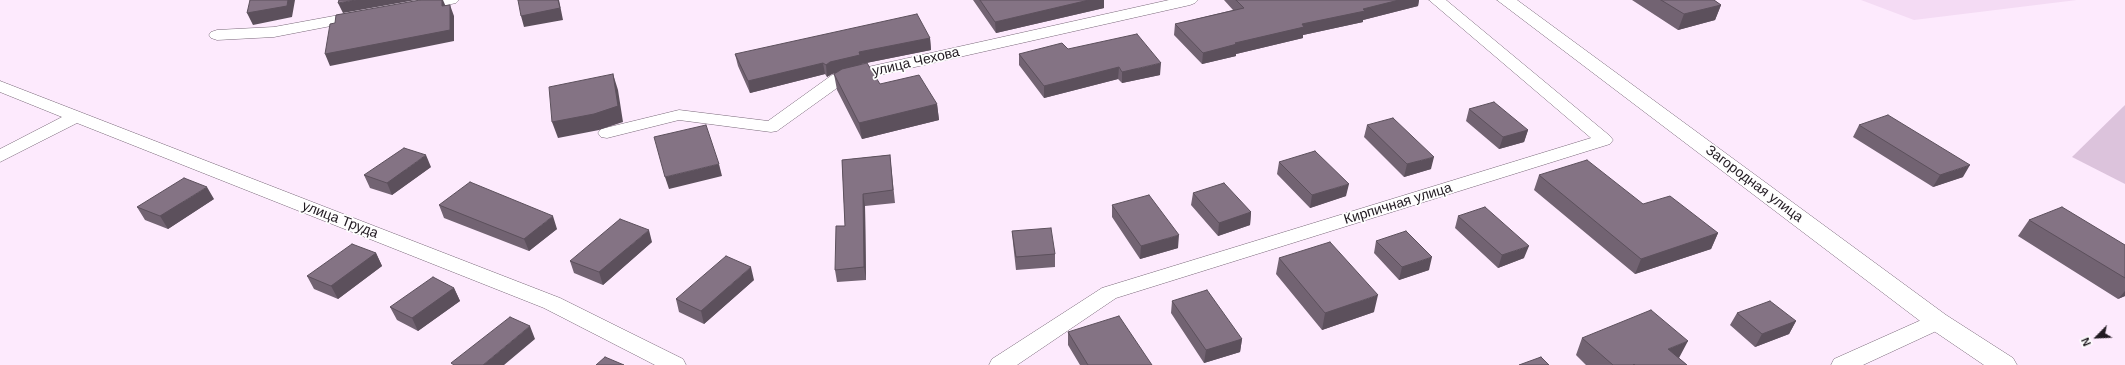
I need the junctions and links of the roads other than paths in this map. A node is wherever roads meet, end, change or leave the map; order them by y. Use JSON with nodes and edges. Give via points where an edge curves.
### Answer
{"nodes":[{"id":1,"x":451,"y":0,"type":"edge"},
{"id":2,"x":1190,"y":0,"type":"edge"},
{"id":3,"x":1437,"y":0,"type":"edge"},
{"id":4,"x":1506,"y":0,"type":"edge"},
{"id":5,"x":404,"y":8,"type":"edge"},
{"id":6,"x":374,"y":14,"type":"edge"},
{"id":7,"x":217,"y":35,"type":"dead end"},
{"id":8,"x":0,"y":86,"type":"edge"},
{"id":9,"x":76,"y":116,"type":"junction"},
{"id":10,"x":607,"y":133,"type":"dead end"},
{"id":11,"x":0,"y":156,"type":"edge"},
{"id":12,"x":1937,"y":321,"type":"junction"},
{"id":13,"x":675,"y":365,"type":"edge"},
{"id":14,"x":1000,"y":365,"type":"edge"},
{"id":15,"x":1842,"y":365,"type":"edge"},
{"id":16,"x":2004,"y":365,"type":"edge"}],
"edges":[{"from":1,"to":5,"type":"street"},
{"from":2,"to":10,"type":"street","name":"улица Чехова","via":[[838,79],[771,127],[679,115]]},
{"from":3,"to":14,"type":"street","name":"Кирпичная улица","via":[[1604,140],[1109,293]]},
{"from":4,"to":12,"type":"main road","name":"Загородная улица"},
{"from":6,"to":7,"type":"street","via":[[274,32]]},
{"from":8,"to":9,"type":"street","name":"улица Труда"},
{"from":9,"to":11,"type":"street"},
{"from":9,"to":13,"type":"street","name":"улица Труда","via":[[552,304]]},
{"from":12,"to":15,"type":"street"},
{"from":12,"to":16,"type":"main road","name":"Загородная улица"}]}
